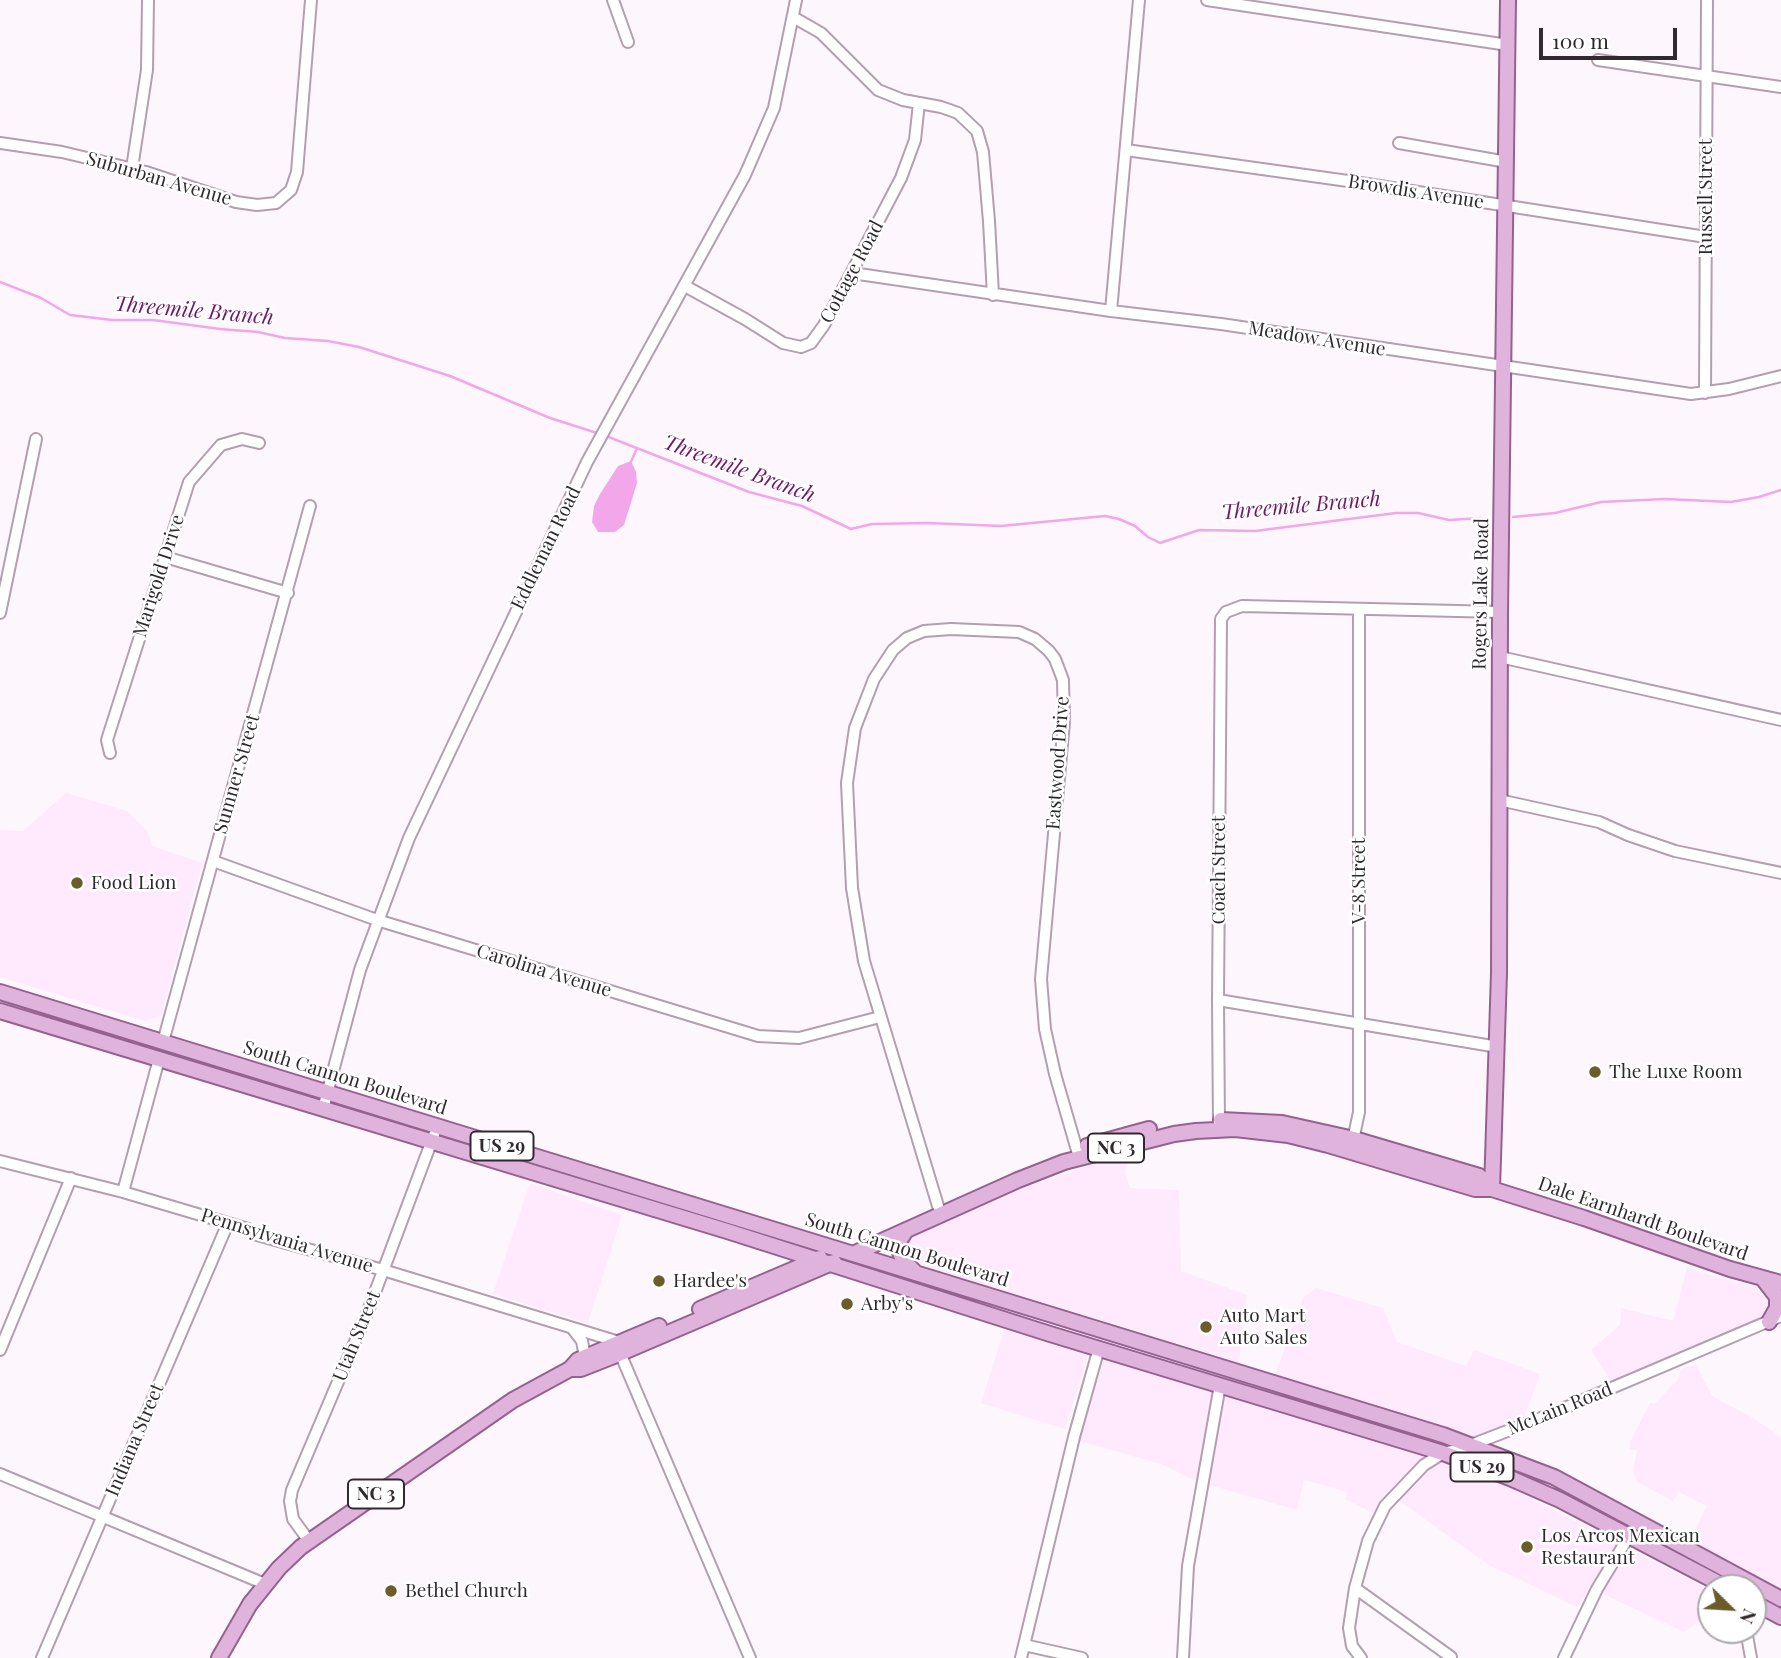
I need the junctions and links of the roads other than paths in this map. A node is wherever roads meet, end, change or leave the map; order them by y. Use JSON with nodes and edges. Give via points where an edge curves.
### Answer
{"nodes":[{"id":1,"x":148,"y":0,"type":"edge"},
{"id":2,"x":311,"y":0,"type":"edge"},
{"id":3,"x":613,"y":0,"type":"edge"},
{"id":4,"x":796,"y":0,"type":"edge"},
{"id":5,"x":1139,"y":0,"type":"edge"},
{"id":6,"x":1207,"y":0,"type":"edge"},
{"id":7,"x":1508,"y":0,"type":"edge"},
{"id":8,"x":1707,"y":0,"type":"edge"},
{"id":9,"x":793,"y":17,"type":"junction"},
{"id":10,"x":628,"y":41,"type":"dead end"},
{"id":11,"x":1508,"y":45,"type":"junction"},
{"id":12,"x":1598,"y":60,"type":"dead end"},
{"id":13,"x":1706,"y":75,"type":"junction"},
{"id":14,"x":1781,"y":87,"type":"edge"},
{"id":15,"x":919,"y":103,"type":"junction"},
{"id":16,"x":0,"y":143,"type":"edge"},
{"id":17,"x":1399,"y":143,"type":"dead end"},
{"id":18,"x":1126,"y":150,"type":"junction"},
{"id":19,"x":1507,"y":162,"type":"junction"},
{"id":20,"x":132,"y":168,"type":"junction"},
{"id":21,"x":1506,"y":206,"type":"junction"},
{"id":22,"x":1706,"y":237,"type":"junction"},
{"id":23,"x":852,"y":273,"type":"junction"},
{"id":24,"x":685,"y":286,"type":"junction"},
{"id":25,"x":993,"y":295,"type":"junction"},
{"id":26,"x":1111,"y":312,"type":"junction"},
{"id":27,"x":1504,"y":367,"type":"junction"},
{"id":28,"x":1781,"y":376,"type":"edge"},
{"id":29,"x":1704,"y":393,"type":"junction"},
{"id":30,"x":36,"y":439,"type":"dead end"},
{"id":31,"x":259,"y":443,"type":"dead end"},
{"id":32,"x":310,"y":506,"type":"dead end"},
{"id":33,"x":165,"y":557,"type":"junction"},
{"id":34,"x":288,"y":593,"type":"junction"},
{"id":35,"x":1359,"y":610,"type":"junction"},
{"id":36,"x":1500,"y":612,"type":"junction"},
{"id":37,"x":0,"y":613,"type":"edge"},
{"id":38,"x":1500,"y":657,"type":"junction"},
{"id":39,"x":1781,"y":720,"type":"edge"},
{"id":40,"x":110,"y":754,"type":"dead end"},
{"id":41,"x":1499,"y":800,"type":"junction"},
{"id":42,"x":213,"y":861,"type":"junction"},
{"id":43,"x":1781,"y":873,"type":"edge"},
{"id":44,"x":377,"y":920,"type":"junction"},
{"id":45,"x":0,"y":992,"type":"edge"},
{"id":46,"x":1218,"y":1000,"type":"junction"},
{"id":47,"x":0,"y":1011,"type":"edge"},
{"id":48,"x":880,"y":1017,"type":"junction"},
{"id":49,"x":1358,"y":1024,"type":"junction"},
{"id":50,"x":163,"y":1042,"type":"junction"},
{"id":51,"x":1498,"y":1047,"type":"junction"},
{"id":52,"x":159,"y":1059,"type":"junction"},
{"id":53,"x":327,"y":1092,"type":"junction"},
{"id":54,"x":323,"y":1109,"type":"junction"},
{"id":55,"x":1219,"y":1124,"type":"junction"},
{"id":56,"x":437,"y":1126,"type":"junction"},
{"id":57,"x":431,"y":1142,"type":"junction"},
{"id":58,"x":1352,"y":1145,"type":"junction"},
{"id":59,"x":1078,"y":1153,"type":"junction"},
{"id":60,"x":0,"y":1161,"type":"edge"},
{"id":61,"x":71,"y":1178,"type":"junction"},
{"id":62,"x":1492,"y":1189,"type":"junction"},
{"id":63,"x":123,"y":1192,"type":"junction"},
{"id":64,"x":938,"y":1206,"type":"junction"},
{"id":65,"x":228,"y":1223,"type":"junction"},
{"id":66,"x":906,"y":1230,"type":"junction"},
{"id":67,"x":847,"y":1252,"type":"junction"},
{"id":68,"x":824,"y":1261,"type":"junction"},
{"id":69,"x":383,"y":1270,"type":"junction"},
{"id":70,"x":915,"y":1272,"type":"junction"},
{"id":71,"x":1763,"y":1279,"type":"junction"},
{"id":72,"x":1781,"y":1283,"type":"edge"},
{"id":73,"x":1775,"y":1319,"type":"edge"},
{"id":74,"x":572,"y":1328,"type":"junction"},
{"id":75,"x":619,"y":1348,"type":"junction"},
{"id":76,"x":1099,"y":1348,"type":"junction"},
{"id":77,"x":1165,"y":1349,"type":"junction"},
{"id":78,"x":0,"y":1350,"type":"edge"},
{"id":79,"x":585,"y":1357,"type":"junction"},
{"id":80,"x":570,"y":1369,"type":"junction"},
{"id":81,"x":1220,"y":1385,"type":"junction"},
{"id":82,"x":1471,"y":1445,"type":"junction"},
{"id":83,"x":1443,"y":1453,"type":"junction"},
{"id":84,"x":0,"y":1474,"type":"edge"},
{"id":85,"x":103,"y":1515,"type":"junction"},
{"id":86,"x":1629,"y":1536,"type":"junction"},
{"id":87,"x":309,"y":1541,"type":"junction"},
{"id":88,"x":1701,"y":1574,"type":"edge"},
{"id":89,"x":1731,"y":1574,"type":"edge"},
{"id":90,"x":265,"y":1584,"type":"junction"},
{"id":91,"x":1355,"y":1588,"type":"junction"},
{"id":92,"x":1024,"y":1645,"type":"junction"},
{"id":93,"x":1451,"y":1657,"type":"edge"},
{"id":94,"x":42,"y":1658,"type":"edge"},
{"id":95,"x":219,"y":1658,"type":"edge"},
{"id":96,"x":750,"y":1658,"type":"edge"},
{"id":97,"x":1021,"y":1658,"type":"edge"},
{"id":98,"x":1082,"y":1658,"type":"edge"},
{"id":99,"x":1183,"y":1658,"type":"edge"},
{"id":100,"x":1361,"y":1658,"type":"edge"},
{"id":101,"x":1564,"y":1658,"type":"edge"}],
"edges":[{"from":1,"to":20,"type":"street","via":[[147,70]]},
{"from":2,"to":20,"type":"street","name":"Suburban Avenue","via":[[297,172],[283,198],[266,204],[236,202]]},
{"from":3,"to":10,"type":"street"},
{"from":4,"to":9,"type":"street","name":"Eddleman Road"},
{"from":5,"to":18,"type":"street"},
{"from":6,"to":11,"type":"street"},
{"from":7,"to":11,"type":"main road","name":"Rogers Lake Road"},
{"from":8,"to":13,"type":"street","name":"Russell Street"},
{"from":9,"to":15,"type":"street","via":[[821,33],[878,90]]},
{"from":9,"to":24,"type":"street","name":"Eddleman Road","via":[[767,126]]},
{"from":11,"to":19,"type":"main road","name":"Rogers Lake Road"},
{"from":12,"to":13,"type":"street"},
{"from":13,"to":14,"type":"street"},
{"from":13,"to":22,"type":"street","name":"Russell Street"},
{"from":15,"to":23,"type":"street","name":"Cottage Road","via":[[915,139],[901,178]]},
{"from":15,"to":25,"type":"street","via":[[958,113],[977,131],[983,152]]},
{"from":16,"to":20,"type":"street","name":"Suburban Avenue"},
{"from":17,"to":19,"type":"street"},
{"from":18,"to":21,"type":"street","name":"Browdis Avenue"},
{"from":18,"to":26,"type":"street"},
{"from":19,"to":21,"type":"main road","name":"Rogers Lake Road"},
{"from":21,"to":22,"type":"street","name":"Browdis Avenue"},
{"from":21,"to":27,"type":"main road","name":"Rogers Lake Road"},
{"from":22,"to":29,"type":"street","name":"Russell Street"},
{"from":23,"to":24,"type":"street","name":"Cottage Road","via":[[819,334],[801,347],[783,343]]},
{"from":23,"to":25,"type":"street","name":"Meadow Avenue"},
{"from":24,"to":44,"type":"street","name":"Eddleman Road","via":[[581,474],[426,800]]},
{"from":25,"to":26,"type":"street","name":"Meadow Avenue"},
{"from":26,"to":27,"type":"street","name":"Meadow Avenue"},
{"from":27,"to":29,"type":"street","name":"Meadow Avenue"},
{"from":27,"to":36,"type":"main road","name":"Rogers Lake Road"},
{"from":28,"to":29,"type":"street","name":"Meadow Avenue"},
{"from":30,"to":37,"type":"street"},
{"from":31,"to":33,"type":"street","name":"Marigold Drive","via":[[242,439],[221,445],[189,482]]},
{"from":32,"to":34,"type":"street","name":"Sumner Street"},
{"from":33,"to":34,"type":"street"},
{"from":33,"to":40,"type":"street","name":"Marigold Drive","via":[[107,740]]},
{"from":34,"to":42,"type":"street","name":"Sumner Street"},
{"from":35,"to":36,"type":"street"},
{"from":35,"to":46,"type":"street","name":"Coach Street","via":[[1242,606],[1226,612],[1222,619]]},
{"from":35,"to":49,"type":"street","name":"V-8 Street"},
{"from":36,"to":38,"type":"main road","name":"Rogers Lake Road"},
{"from":38,"to":39,"type":"street"},
{"from":38,"to":41,"type":"main road","name":"Rogers Lake Road"},
{"from":41,"to":43,"type":"street","via":[[1599,822],[1675,851]]},
{"from":41,"to":51,"type":"main road","name":"Rogers Lake Road"},
{"from":42,"to":44,"type":"street","name":"Carolina Avenue"},
{"from":42,"to":50,"type":"street","name":"Sumner Street"},
{"from":44,"to":48,"type":"street","name":"Carolina Avenue","via":[[758,1037],[799,1038]]},
{"from":44,"to":53,"type":"street","name":"Eddleman Road"},
{"from":45,"to":50,"type":"main road","name":"South Cannon Boulevard","number":"US 29"},
{"from":46,"to":49,"type":"street"},
{"from":46,"to":55,"type":"street","name":"Coach Street"},
{"from":47,"to":52,"type":"main road","name":"South Cannon Boulevard","number":"US 29"},
{"from":48,"to":59,"type":"street","name":"Eastwood Drive","via":[[857,924],[849,846],[849,760],[867,695],[886,658],[915,634],[999,629],[1027,634],[1055,659],[1065,691],[1041,979],[1045,1029]]},
{"from":48,"to":64,"type":"street","name":"Eastwood Drive"},
{"from":49,"to":51,"type":"street"},
{"from":49,"to":58,"type":"street","name":"V-8 Street","via":[[1359,1112]]},
{"from":50,"to":53,"type":"main road","name":"South Cannon Boulevard","number":"US 29"},
{"from":51,"to":62,"type":"main road","name":"Rogers Lake Road"},
{"from":52,"to":54,"type":"main road","name":"South Cannon Boulevard","number":"US 29"},
{"from":52,"to":63,"type":"street"},
{"from":53,"to":54,"type":"street","name":"Eddleman Road"},
{"from":53,"to":56,"type":"main road","name":"South Cannon Boulevard","number":"US 29"},
{"from":54,"to":57,"type":"main road","name":"South Cannon Boulevard","number":"US 29"},
{"from":55,"to":58,"type":"main road","name":"Dale Earnhardt Boulevard","number":"NC 3"},
{"from":55,"to":59,"type":"main road","name":"Dale Earnhardt Boulevard","number":"NC 3"},
{"from":56,"to":57,"type":"street","name":"Utah Street"},
{"from":56,"to":67,"type":"main road","name":"South Cannon Boulevard","number":"US 29"},
{"from":57,"to":68,"type":"main road","name":"South Cannon Boulevard","number":"US 29"},
{"from":57,"to":69,"type":"street","name":"Utah Street"},
{"from":58,"to":62,"type":"main road","name":"Dale Earnhardt Boulevard","number":"NC 3","via":[[1475,1189]]},
{"from":59,"to":64,"type":"main road","name":"Dale Earnhardt Boulevard","number":"NC 3","via":[[1015,1172]]},
{"from":59,"to":66,"type":"main road","name":"Dale Earnhardt Boulevard","number":"NC 3"},
{"from":60,"to":61,"type":"street","name":"Pennsylvania Avenue"},
{"from":61,"to":63,"type":"street","name":"Pennsylvania Avenue"},
{"from":61,"to":78,"type":"street"},
{"from":62,"to":71,"type":"main road","name":"Dale Earnhardt Boulevard","number":"NC 3"},
{"from":63,"to":65,"type":"street","name":"Pennsylvania Avenue"},
{"from":64,"to":67,"type":"main road","name":"Dale Earnhardt Boulevard","number":"NC 3"},
{"from":65,"to":69,"type":"street","name":"Pennsylvania Avenue"},
{"from":65,"to":85,"type":"street","name":"Indiana Street"},
{"from":66,"to":67,"type":"main road","name":"Dale Earnhardt Boulevard","number":"NC 3"},
{"from":66,"to":70,"type":"main road","via":[[899,1250]]},
{"from":67,"to":68,"type":"main road","name":"Dale Earnhardt Boulevard","number":"NC 3"},
{"from":67,"to":70,"type":"main road","name":"South Cannon Boulevard","number":"US 29"},
{"from":68,"to":75,"type":"main road","name":"Dale Earnhardt Boulevard","number":"NC 3"},
{"from":68,"to":76,"type":"main road","name":"South Cannon Boulevard","number":"US 29"},
{"from":69,"to":74,"type":"street","name":"Pennsylvania Avenue"},
{"from":69,"to":87,"type":"street","name":"Utah Street","via":[[292,1490],[293,1519]]},
{"from":70,"to":77,"type":"main road","name":"South Cannon Boulevard","number":"US 29"},
{"from":71,"to":72,"type":"main road","name":"Dale Earnhardt Boulevard","number":"NC 3"},
{"from":71,"to":73,"type":"main road","via":[[1777,1297]]},
{"from":73,"to":82,"type":"street","name":"McLain Road"},
{"from":74,"to":75,"type":"street","name":"Pennsylvania Avenue"},
{"from":74,"to":79,"type":"street","via":[[582,1341]]},
{"from":75,"to":79,"type":"main road","name":"Dale Earnhardt Boulevard","number":"NC 3"},
{"from":75,"to":80,"type":"main road","name":"Dale Earnhardt Boulevard","number":"NC 3","via":[[581,1369]]},
{"from":75,"to":96,"type":"street"},
{"from":76,"to":77,"type":"main road","number":"US 29","via":[[1115,1344]]},
{"from":76,"to":81,"type":"main road","name":"South Cannon Boulevard","number":"US 29"},
{"from":76,"to":92,"type":"street"},
{"from":77,"to":82,"type":"main road","name":"South Cannon Boulevard","number":"US 29"},
{"from":79,"to":80,"type":"main road","name":"Dale Earnhardt Boulevard","number":"NC 3"},
{"from":80,"to":87,"type":"main road","name":"Dale Earnhardt Boulevard","number":"NC 3","via":[[479,1422]]},
{"from":81,"to":83,"type":"main road","name":"South Cannon Boulevard","number":"US 29"},
{"from":81,"to":99,"type":"street","via":[[1188,1566]]},
{"from":82,"to":83,"type":"street","name":"McLain Road"},
{"from":82,"to":89,"type":"main road","name":"South Cannon Boulevard","number":"US 29","via":[[1554,1477]]},
{"from":83,"to":86,"type":"main road","name":"South Cannon Boulevard","number":"US 29","via":[[1560,1500]]},
{"from":83,"to":91,"type":"street","name":"McLain Road","via":[[1424,1465],[1385,1506],[1368,1541]]},
{"from":84,"to":85,"type":"street"},
{"from":85,"to":90,"type":"street"},
{"from":85,"to":94,"type":"street","name":"Indiana Street"},
{"from":86,"to":88,"type":"main road","name":"South Cannon Boulevard","number":"US 29"},
{"from":86,"to":101,"type":"street"},
{"from":87,"to":90,"type":"main road","name":"Dale Earnhardt Boulevard","number":"NC 3"},
{"from":90,"to":95,"type":"main road","name":"Dale Earnhardt Boulevard","number":"NC 3"},
{"from":91,"to":93,"type":"street"},
{"from":91,"to":100,"type":"street","name":"McLain Road","via":[[1350,1637]]},
{"from":92,"to":97,"type":"street"},
{"from":92,"to":98,"type":"street"}]}
